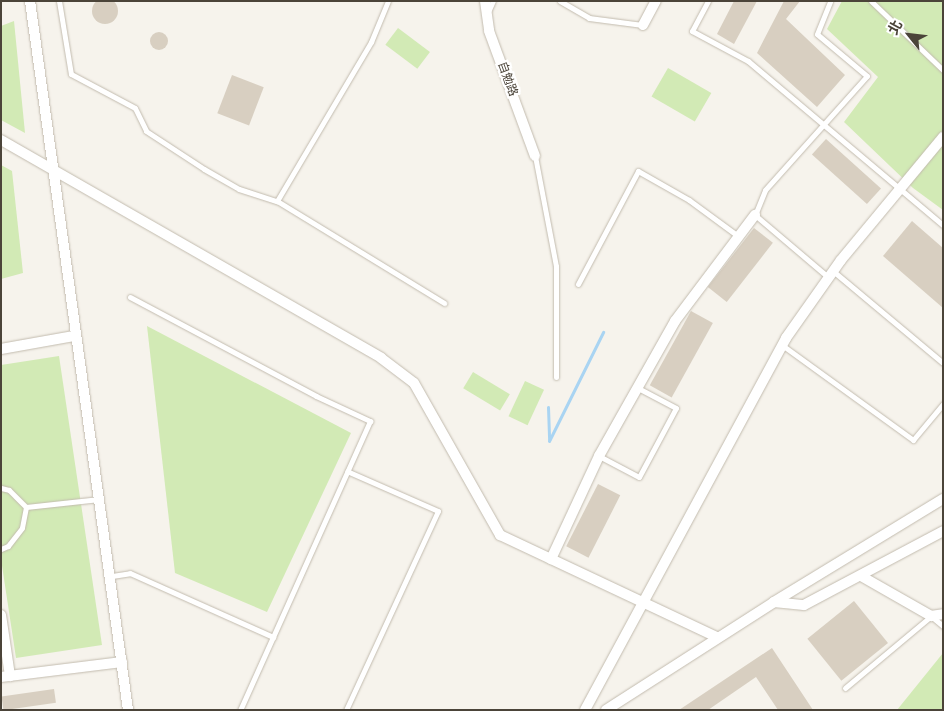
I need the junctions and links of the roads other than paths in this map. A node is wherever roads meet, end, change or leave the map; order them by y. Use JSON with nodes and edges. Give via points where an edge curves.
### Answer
{"nodes":[{"id":1,"x":30,"y":1,"type":"edge"},
{"id":2,"x":59,"y":1,"type":"edge"},
{"id":3,"x":388,"y":1,"type":"edge"},
{"id":4,"x":493,"y":1,"type":"edge"},
{"id":5,"x":560,"y":1,"type":"edge"},
{"id":6,"x":656,"y":1,"type":"edge"},
{"id":7,"x":708,"y":1,"type":"edge"},
{"id":8,"x":830,"y":1,"type":"edge"},
{"id":9,"x":871,"y":1,"type":"edge"},
{"id":10,"x":486,"y":6,"type":"edge"},
{"id":11,"x":643,"y":25,"type":"joint"},
{"id":12,"x":943,"y":70,"type":"edge"},
{"id":13,"x":823,"y":124,"type":"junction"},
{"id":14,"x":943,"y":137,"type":"edge"},
{"id":15,"x":1,"y":140,"type":"edge"},
{"id":16,"x":535,"y":156,"type":"joint"},
{"id":17,"x":54,"y":170,"type":"junction"},
{"id":18,"x":898,"y":190,"type":"junction"},
{"id":19,"x":278,"y":201,"type":"junction"},
{"id":20,"x":755,"y":215,"type":"junction"},
{"id":21,"x":943,"y":225,"type":"edge"},
{"id":22,"x":738,"y":236,"type":"junction"},
{"id":23,"x":830,"y":274,"type":"junction"},
{"id":24,"x":578,"y":284,"type":"dead end"},
{"id":25,"x":130,"y":297,"type":"dead end"},
{"id":26,"x":444,"y":303,"type":"dead end"},
{"id":27,"x":74,"y":336,"type":"junction"},
{"id":28,"x":782,"y":345,"type":"junction"},
{"id":29,"x":1,"y":349,"type":"edge"},
{"id":30,"x":943,"y":363,"type":"edge"},
{"id":31,"x":556,"y":377,"type":"dead end"},
{"id":32,"x":637,"y":388,"type":"junction"},
{"id":33,"x":943,"y":404,"type":"edge"},
{"id":34,"x":599,"y":456,"type":"junction"},
{"id":35,"x":348,"y":471,"type":"junction"},
{"id":36,"x":1,"y":488,"type":"edge"},
{"id":37,"x":100,"y":499,"type":"junction"},
{"id":38,"x":943,"y":499,"type":"edge"},
{"id":39,"x":26,"y":507,"type":"junction"},
{"id":40,"x":943,"y":531,"type":"edge"},
{"id":41,"x":1,"y":549,"type":"edge"},
{"id":42,"x":551,"y":558,"type":"junction"},
{"id":43,"x":112,"y":576,"type":"junction"},
{"id":44,"x":861,"y":576,"type":"junction"},
{"id":45,"x":643,"y":601,"type":"junction"},
{"id":46,"x":774,"y":602,"type":"junction"},
{"id":47,"x":1,"y":614,"type":"edge"},
{"id":48,"x":943,"y":614,"type":"edge"},
{"id":49,"x":931,"y":616,"type":"junction"},
{"id":50,"x":943,"y":626,"type":"edge"},
{"id":51,"x":272,"y":638,"type":"junction"},
{"id":52,"x":718,"y":638,"type":"junction"},
{"id":53,"x":122,"y":662,"type":"junction"},
{"id":54,"x":6,"y":677,"type":"edge"},
{"id":55,"x":845,"y":688,"type":"dead end"},
{"id":56,"x":128,"y":710,"type":"edge"},
{"id":57,"x":240,"y":710,"type":"edge"},
{"id":58,"x":346,"y":710,"type":"edge"},
{"id":59,"x":585,"y":710,"type":"edge"},
{"id":60,"x":606,"y":710,"type":"edge"}],
"edges":[{"from":1,"to":17,"type":"street"},
{"from":2,"to":19,"type":"lane","via":[[71,74],[135,108],[146,131],[204,170],[239,189]]},
{"from":3,"to":19,"type":"lane","via":[[372,42]]},
{"from":4,"to":10,"type":"lane"},
{"from":5,"to":11,"type":"lane","via":[[589,18]]},
{"from":6,"to":11,"type":"street"},
{"from":7,"to":13,"type":"lane","via":[[692,30],[748,61]]},
{"from":8,"to":13,"type":"lane","via":[[817,34],[867,76]]},
{"from":9,"to":12,"type":"lane"},
{"from":10,"to":16,"type":"street","name":"自勉路","via":[[489,31]]},
{"from":13,"to":18,"type":"lane"},
{"from":13,"to":20,"type":"lane","via":[[765,190]]},
{"from":14,"to":18,"type":"street"},
{"from":15,"to":17,"type":"street"},
{"from":16,"to":31,"type":"lane","via":[[556,266]]},
{"from":17,"to":27,"type":"street"},
{"from":17,"to":42,"type":"street","via":[[381,358],[414,383],[500,535]]},
{"from":18,"to":21,"type":"lane"},
{"from":18,"to":23,"type":"street"},
{"from":19,"to":26,"type":"lane"},
{"from":20,"to":22,"type":"street"},
{"from":20,"to":23,"type":"lane"},
{"from":22,"to":24,"type":"lane","via":[[689,200],[638,171]]},
{"from":22,"to":32,"type":"street","via":[[687,301]]},
{"from":23,"to":28,"type":"street"},
{"from":23,"to":30,"type":"lane"},
{"from":25,"to":35,"type":"lane","via":[[316,396],[370,421]]},
{"from":27,"to":29,"type":"street"},
{"from":27,"to":37,"type":"street"},
{"from":28,"to":33,"type":"lane","via":[[913,440]]},
{"from":28,"to":45,"type":"street"},
{"from":32,"to":34,"type":"street"},
{"from":32,"to":34,"type":"lane","via":[[676,408],[639,476]]},
{"from":34,"to":42,"type":"street"},
{"from":35,"to":51,"type":"lane"},
{"from":35,"to":58,"type":"lane","via":[[438,511]]},
{"from":36,"to":39,"type":"lane","via":[[9,490]]},
{"from":37,"to":39,"type":"lane"},
{"from":37,"to":43,"type":"street"},
{"from":38,"to":46,"type":"street"},
{"from":39,"to":41,"type":"lane","via":[[22,528],[8,546]]},
{"from":40,"to":44,"type":"street"},
{"from":42,"to":45,"type":"street"},
{"from":43,"to":51,"type":"lane","via":[[130,573]]},
{"from":43,"to":53,"type":"street"},
{"from":44,"to":46,"type":"street","via":[[804,605]]},
{"from":44,"to":49,"type":"street"},
{"from":45,"to":52,"type":"street"},
{"from":45,"to":59,"type":"street"},
{"from":46,"to":52,"type":"street"},
{"from":47,"to":54,"type":"street"},
{"from":48,"to":49,"type":"street"},
{"from":49,"to":50,"type":"lane"},
{"from":49,"to":55,"type":"lane"},
{"from":51,"to":57,"type":"lane"},
{"from":52,"to":60,"type":"street"},
{"from":53,"to":54,"type":"street"},
{"from":53,"to":56,"type":"street"}]}
